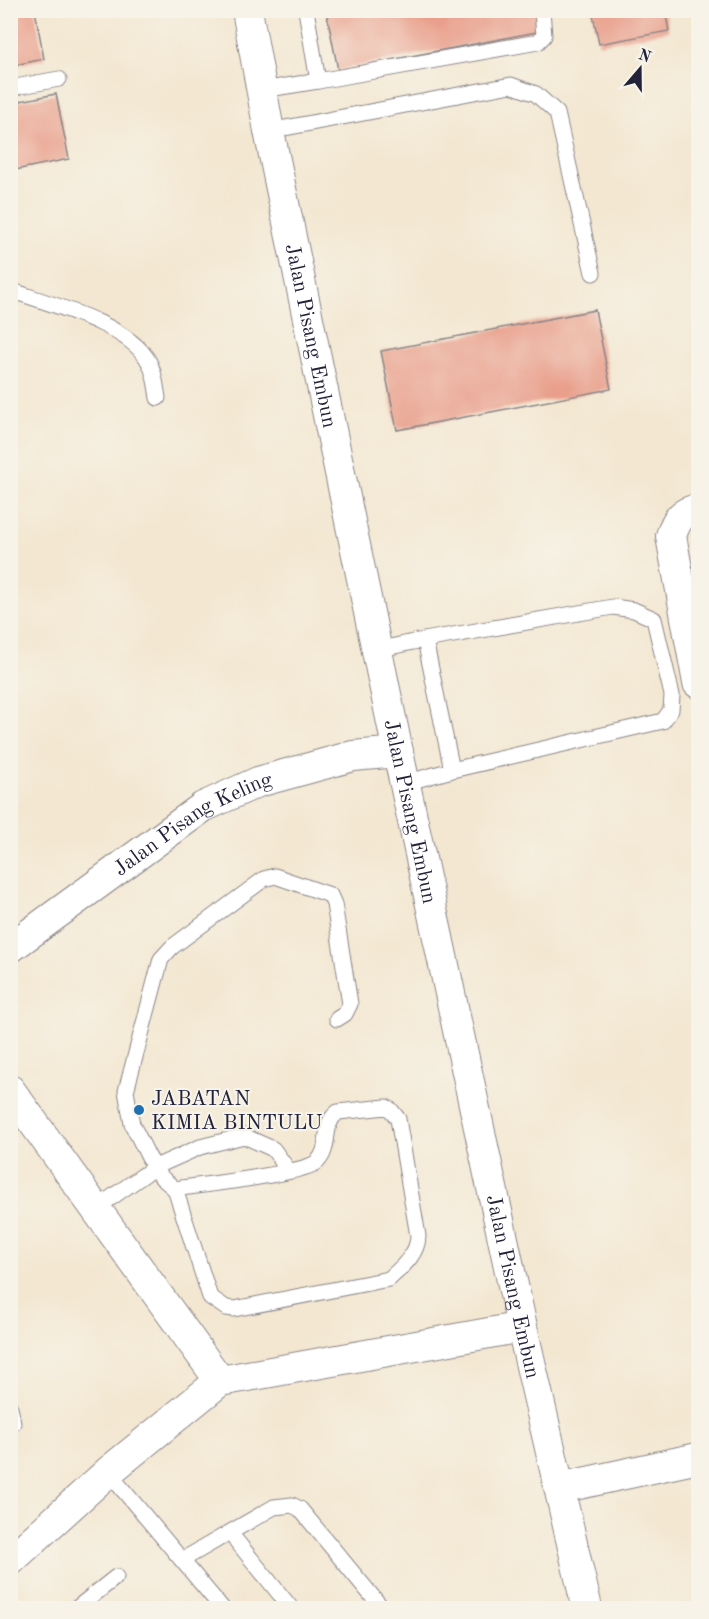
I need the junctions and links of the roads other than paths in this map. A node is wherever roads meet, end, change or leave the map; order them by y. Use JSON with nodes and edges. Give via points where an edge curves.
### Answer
{"nodes":[{"id":1,"x":247,"y":10,"type":"edge"},
{"id":2,"x":306,"y":10,"type":"edge"},
{"id":3,"x":542,"y":10,"type":"edge"},
{"id":4,"x":59,"y":79,"type":"dead end"},
{"id":5,"x":318,"y":81,"type":"junction"},
{"id":6,"x":10,"y":88,"type":"edge"},
{"id":7,"x":262,"y":90,"type":"junction"},
{"id":8,"x":269,"y":132,"type":"junction"},
{"id":9,"x":593,"y":273,"type":"dead end"},
{"id":10,"x":10,"y":290,"type":"edge"},
{"id":11,"x":158,"y":398,"type":"dead end"},
{"id":12,"x":699,"y":509,"type":"edge"},
{"id":13,"x":425,"y":640,"type":"junction"},
{"id":14,"x":377,"y":650,"type":"junction"},
{"id":15,"x":699,"y":683,"type":"edge"},
{"id":16,"x":398,"y":752,"type":"junction"},
{"id":17,"x":452,"y":770,"type":"junction"},
{"id":18,"x":405,"y":783,"type":"junction"},
{"id":19,"x":10,"y":948,"type":"edge"},
{"id":20,"x":337,"y":1019,"type":"dead end"},
{"id":21,"x":10,"y":1090,"type":"edge"},
{"id":22,"x":155,"y":1167,"type":"junction"},
{"id":23,"x":289,"y":1171,"type":"junction"},
{"id":24,"x":175,"y":1189,"type":"junction"},
{"id":25,"x":95,"y":1209,"type":"junction"},
{"id":26,"x":522,"y":1327,"type":"junction"},
{"id":27,"x":220,"y":1381,"type":"junction"},
{"id":28,"x":10,"y":1407,"type":"edge"},
{"id":29,"x":10,"y":1427,"type":"edge"},
{"id":30,"x":699,"y":1458,"type":"edge"},
{"id":31,"x":108,"y":1472,"type":"junction"},
{"id":32,"x":560,"y":1488,"type":"junction"},
{"id":33,"x":230,"y":1533,"type":"junction"},
{"id":34,"x":182,"y":1560,"type":"junction"},
{"id":35,"x":10,"y":1561,"type":"edge"},
{"id":36,"x":116,"y":1577,"type":"dead end"},
{"id":37,"x":77,"y":1608,"type":"edge"},
{"id":38,"x":222,"y":1608,"type":"edge"},
{"id":39,"x":291,"y":1608,"type":"edge"},
{"id":40,"x":382,"y":1608,"type":"edge"},
{"id":41,"x":587,"y":1608,"type":"edge"}],
"edges":[{"from":1,"to":7,"type":"street","name":"Jalan Pisang Embun"},
{"from":2,"to":5,"type":"lane"},
{"from":3,"to":5,"type":"lane","via":[[544,36],[538,42]]},
{"from":4,"to":6,"type":"lane"},
{"from":5,"to":7,"type":"lane"},
{"from":7,"to":8,"type":"street","name":"Jalan Pisang Embun"},
{"from":8,"to":9,"type":"lane","via":[[511,85],[536,94],[556,113]]},
{"from":8,"to":14,"type":"street","name":"Jalan Pisang Embun"},
{"from":10,"to":11,"type":"lane","via":[[99,322],[129,340],[149,360]]},
{"from":12,"to":15,"type":"street","via":[[681,516],[671,536]]},
{"from":13,"to":14,"type":"lane"},
{"from":13,"to":17,"type":"lane"},
{"from":13,"to":17,"type":"lane","via":[[613,607],[634,610],[654,619],[672,695],[671,710],[663,721]]},
{"from":14,"to":16,"type":"street","name":"Jalan Pisang Embun"},
{"from":16,"to":18,"type":"street","name":"Jalan Pisang Embun"},
{"from":16,"to":19,"type":"street","name":"Jalan Pisang Keling","via":[[353,756],[258,782],[203,807]]},
{"from":17,"to":18,"type":"lane"},
{"from":18,"to":26,"type":"street","name":"Jalan Pisang Embun"},
{"from":20,"to":22,"type":"lane","via":[[350,1004],[330,895],[275,876],[264,879],[172,947],[161,959],[126,1090],[132,1124]]},
{"from":21,"to":25,"type":"street"},
{"from":22,"to":23,"type":"lane","via":[[200,1147],[244,1136],[273,1149]]},
{"from":22,"to":24,"type":"lane"},
{"from":22,"to":25,"type":"lane"},
{"from":23,"to":24,"type":"lane"},
{"from":23,"to":24,"type":"lane","via":[[314,1164],[320,1158],[329,1121],[338,1112],[386,1107],[391,1110],[398,1119],[418,1236],[412,1255],[389,1279],[225,1308],[210,1297]]},
{"from":25,"to":27,"type":"street"},
{"from":26,"to":27,"type":"street"},
{"from":26,"to":32,"type":"street","name":"Jalan Pisang Embun"},
{"from":27,"to":31,"type":"street"},
{"from":28,"to":29,"type":"lane"},
{"from":30,"to":32,"type":"street"},
{"from":31,"to":34,"type":"lane"},
{"from":31,"to":35,"type":"street"},
{"from":32,"to":41,"type":"street","name":"Jalan Pisang Embun"},
{"from":33,"to":34,"type":"lane"},
{"from":33,"to":39,"type":"lane"},
{"from":33,"to":40,"type":"lane","via":[[274,1507],[292,1505],[300,1509]]},
{"from":34,"to":38,"type":"lane"},
{"from":36,"to":37,"type":"lane"}]}
